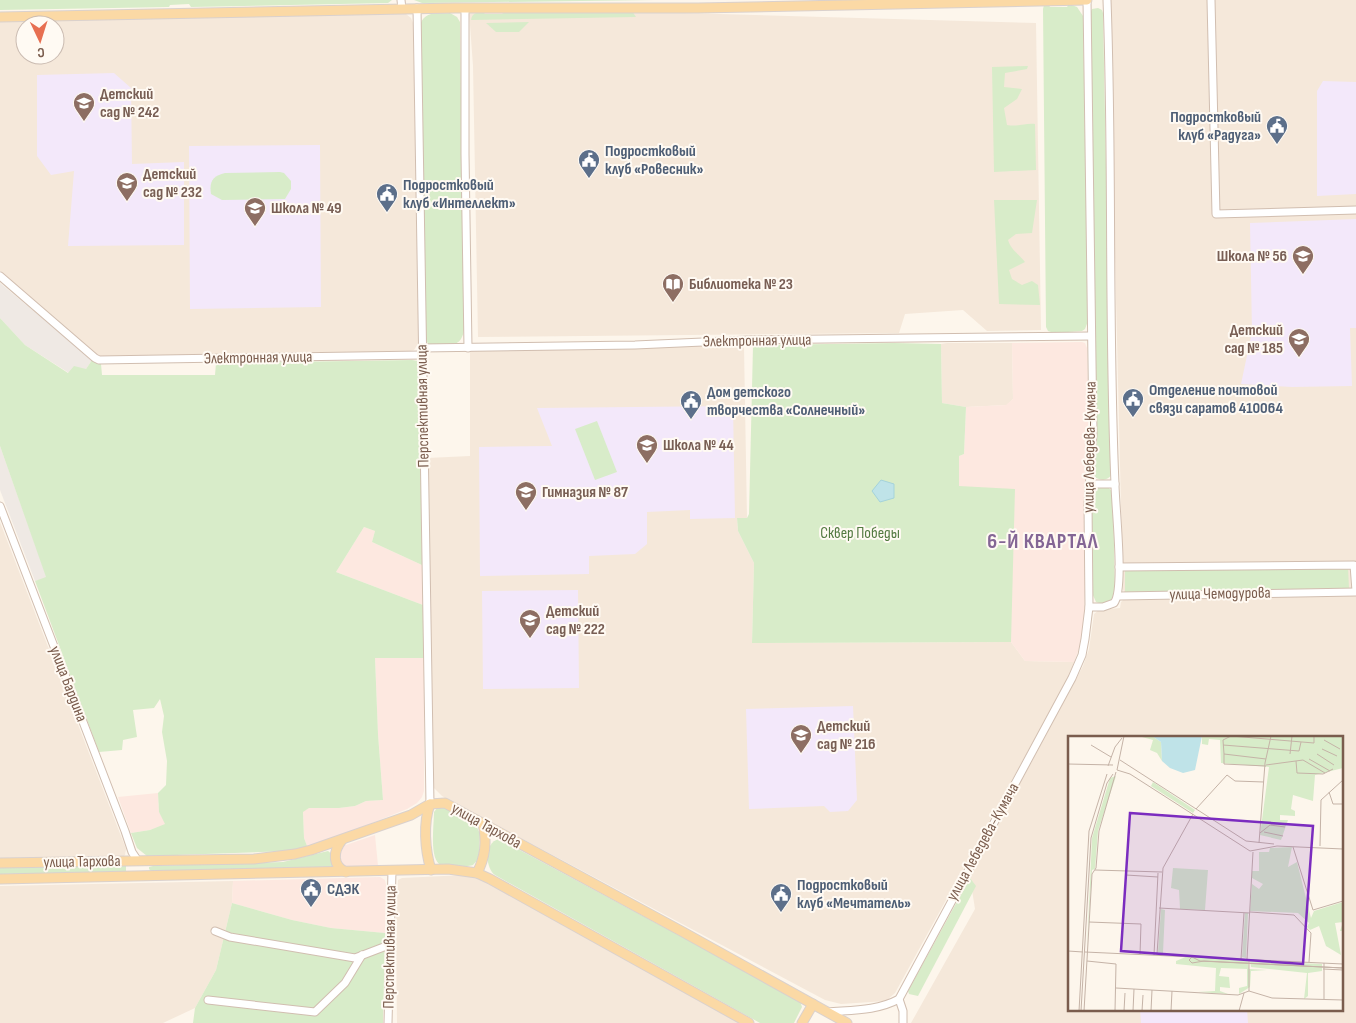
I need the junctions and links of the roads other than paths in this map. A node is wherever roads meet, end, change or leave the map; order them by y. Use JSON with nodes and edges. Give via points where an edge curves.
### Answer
{"nodes":[{"id":1,"x":1087,"y":0,"type":"edge"},
{"id":2,"x":1107,"y":0,"type":"edge"},
{"id":3,"x":1211,"y":0,"type":"edge"},
{"id":4,"x":401,"y":4,"type":"edge"},
{"id":5,"x":417,"y":8,"type":"junction"},
{"id":6,"x":465,"y":8,"type":"junction"},
{"id":7,"x":0,"y":16,"type":"edge"},
{"id":8,"x":1356,"y":210,"type":"edge"},
{"id":9,"x":0,"y":276,"type":"edge"},
{"id":10,"x":1091,"y":336,"type":"junction"},
{"id":11,"x":468,"y":348,"type":"junction"},
{"id":12,"x":422,"y":351,"type":"junction"},
{"id":13,"x":1089,"y":484,"type":"junction"},
{"id":14,"x":1115,"y":484,"type":"junction"},
{"id":15,"x":0,"y":506,"type":"edge"},
{"id":16,"x":1119,"y":567,"type":"junction"},
{"id":17,"x":1356,"y":591,"type":"edge"},
{"id":18,"x":1118,"y":596,"type":"junction"},
{"id":19,"x":1089,"y":607,"type":"junction"},
{"id":20,"x":430,"y":804,"type":"junction"},
{"id":21,"x":483,"y":824,"type":"junction"},
{"id":22,"x":342,"y":840,"type":"junction"},
{"id":23,"x":138,"y":861,"type":"junction"},
{"id":24,"x":0,"y":863,"type":"edge"},
{"id":25,"x":431,"y":870,"type":"junction"},
{"id":26,"x":392,"y":871,"type":"junction"},
{"id":27,"x":346,"y":872,"type":"junction"},
{"id":28,"x":477,"y":873,"type":"junction"},
{"id":29,"x":140,"y":876,"type":"junction"},
{"id":30,"x":0,"y":879,"type":"edge"},
{"id":31,"x":215,"y":931,"type":"dead end"},
{"id":32,"x":389,"y":945,"type":"junction"},
{"id":33,"x":362,"y":955,"type":"junction"},
{"id":34,"x":899,"y":998,"type":"junction"},
{"id":35,"x":208,"y":1000,"type":"dead end"},
{"id":36,"x":813,"y":1004,"type":"junction"},
{"id":37,"x":828,"y":1012,"type":"junction"},
{"id":38,"x":388,"y":1023,"type":"edge"},
{"id":39,"x":749,"y":1023,"type":"edge"},
{"id":40,"x":802,"y":1023,"type":"edge"},
{"id":41,"x":847,"y":1023,"type":"edge"},
{"id":42,"x":903,"y":1023,"type":"edge"}],
"edges":[{"from":1,"to":6,"type":"main road","via":[[698,8]]},
{"from":1,"to":10,"type":"street","name":"улица Лебедева-Кумача"},
{"from":2,"to":14,"type":"street","name":"улица Лебедева-Кумача"},
{"from":3,"to":8,"type":"street","via":[[1216,214]]},
{"from":4,"to":5,"type":"main road"},
{"from":4,"to":7,"type":"main road"},
{"from":5,"to":6,"type":"main road"},
{"from":5,"to":12,"type":"street","name":"Перспективная улица"},
{"from":6,"to":11,"type":"street"},
{"from":9,"to":12,"type":"street","name":"Электронная улица","via":[[94,358],[106,361]]},
{"from":10,"to":11,"type":"street","name":"Электронная улица","via":[[748,340]]},
{"from":10,"to":13,"type":"street","name":"улица Лебедева-Кумача","via":[[1093,434]]},
{"from":11,"to":12,"type":"street","name":"Электронная улица"},
{"from":12,"to":20,"type":"street","name":"Перспективная улица"},
{"from":13,"to":14,"type":"street"},
{"from":13,"to":19,"type":"street","name":"улица Лебедева-Кумача"},
{"from":14,"to":16,"type":"street","name":"улица Лебедева-Кумача"},
{"from":15,"to":23,"type":"street","name":"улица Бардина"},
{"from":16,"to":17,"type":"street","name":"улица Чемодурова","via":[[1354,565]]},
{"from":16,"to":18,"type":"street","name":"улица Лебедева-Кумача"},
{"from":17,"to":18,"type":"street","name":"улица Чемодурова"},
{"from":18,"to":19,"type":"street","name":"улица Чемодурова","via":[[1114,603]]},
{"from":19,"to":34,"type":"street","name":"улица Лебедева-Кумача","via":[[1082,655],[1072,678]]},
{"from":20,"to":21,"type":"main road","name":"улица Тархова","via":[[445,804]]},
{"from":20,"to":22,"type":"main road","name":"улица Тархова","via":[[411,815]]},
{"from":20,"to":25,"type":"main road","via":[[426,814],[427,857]]},
{"from":21,"to":28,"type":"main road","via":[[486,840]]},
{"from":21,"to":36,"type":"main road","name":"улица Тархова"},
{"from":22,"to":23,"type":"main road","name":"улица Тархова","via":[[295,854],[254,859]]},
{"from":22,"to":27,"type":"main road","via":[[335,858],[339,868]]},
{"from":23,"to":24,"type":"main road","name":"улица Тархова"},
{"from":23,"to":29,"type":"main road"},
{"from":25,"to":26,"type":"main road","name":"улица Тархова"},
{"from":25,"to":28,"type":"main road","name":"улица Тархова"},
{"from":26,"to":27,"type":"main road","name":"улица Тархова"},
{"from":26,"to":32,"type":"street","name":"Перспективная улица"},
{"from":27,"to":29,"type":"main road","name":"улица Тархова"},
{"from":28,"to":39,"type":"main road","name":"улица Тархова"},
{"from":29,"to":30,"type":"main road","name":"улица Тархова"},
{"from":31,"to":33,"type":"street","via":[[230,938],[336,956],[355,958]]},
{"from":32,"to":33,"type":"street"},
{"from":32,"to":38,"type":"street","name":"Перспективная улица"},
{"from":33,"to":35,"type":"street","via":[[345,983],[315,1012]]},
{"from":34,"to":37,"type":"street","via":[[870,1009]]},
{"from":34,"to":42,"type":"street"},
{"from":36,"to":37,"type":"main road","name":"улица Тархова"},
{"from":36,"to":40,"type":"main road"},
{"from":37,"to":41,"type":"main road","name":"улица Тархова"}]}
